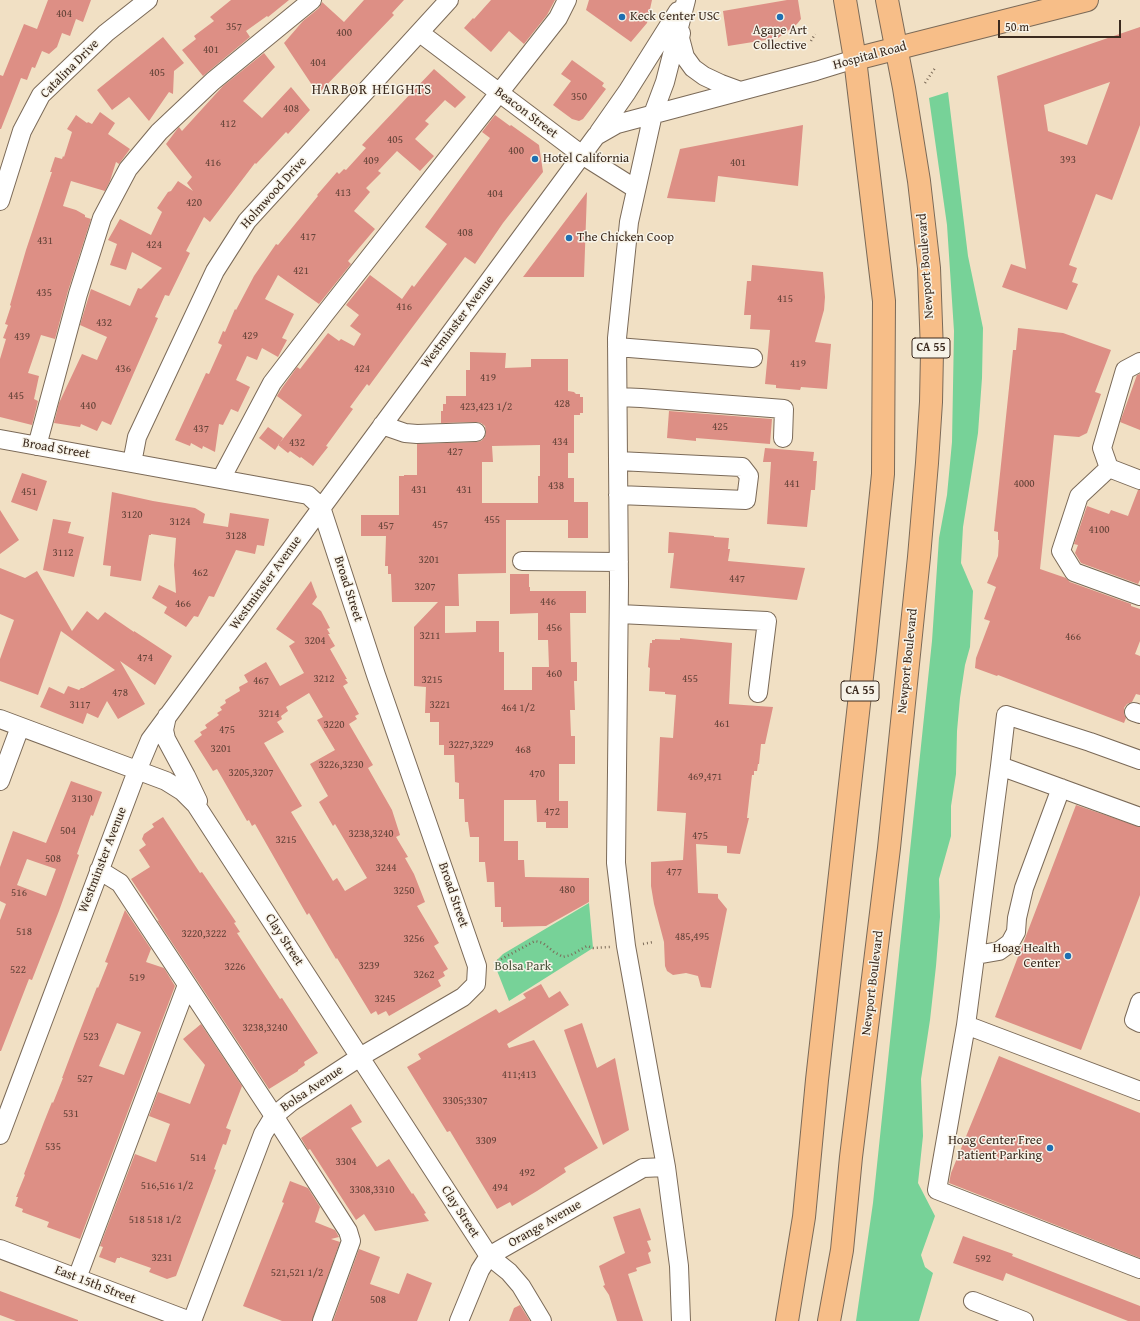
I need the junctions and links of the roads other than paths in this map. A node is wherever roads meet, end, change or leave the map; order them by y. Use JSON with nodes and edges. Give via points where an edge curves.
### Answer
{"nodes":[{"id":1,"x":148,"y":0,"type":"edge"},
{"id":2,"x":312,"y":0,"type":"edge"},
{"id":3,"x":449,"y":0,"type":"edge"},
{"id":4,"x":566,"y":0,"type":"edge"},
{"id":5,"x":686,"y":0,"type":"edge"},
{"id":6,"x":845,"y":0,"type":"edge"},
{"id":7,"x":887,"y":0,"type":"edge"},
{"id":8,"x":1087,"y":0,"type":"edge"},
{"id":9,"x":420,"y":33,"type":"junction"},
{"id":10,"x":897,"y":48,"type":"junction"},
{"id":11,"x":855,"y":59,"type":"junction"},
{"id":12,"x":740,"y":91,"type":"junction"},
{"id":13,"x":500,"y":93,"type":"junction"},
{"id":14,"x":654,"y":114,"type":"junction"},
{"id":15,"x":596,"y":136,"type":"junction"},
{"id":16,"x":582,"y":155,"type":"junction"},
{"id":17,"x":636,"y":189,"type":"junction"},
{"id":18,"x":0,"y":201,"type":"edge"},
{"id":19,"x":617,"y":348,"type":"junction"},
{"id":20,"x":753,"y":358,"type":"dead end"},
{"id":21,"x":1140,"y":362,"type":"edge"},
{"id":22,"x":618,"y":397,"type":"junction"},
{"id":23,"x":382,"y":425,"type":"junction"},
{"id":24,"x":476,"y":432,"type":"dead end"},
{"id":25,"x":783,"y":438,"type":"dead end"},
{"id":26,"x":0,"y":439,"type":"edge"},
{"id":27,"x":37,"y":446,"type":"junction"},
{"id":28,"x":618,"y":461,"type":"junction"},
{"id":29,"x":132,"y":463,"type":"junction"},
{"id":30,"x":1109,"y":468,"type":"junction"},
{"id":31,"x":221,"y":479,"type":"junction"},
{"id":32,"x":1140,"y":480,"type":"edge"},
{"id":33,"x":618,"y":495,"type":"junction"},
{"id":34,"x":321,"y":507,"type":"junction"},
{"id":35,"x":522,"y":561,"type":"dead end"},
{"id":36,"x":619,"y":562,"type":"junction"},
{"id":37,"x":1140,"y":596,"type":"edge"},
{"id":38,"x":619,"y":614,"type":"junction"},
{"id":39,"x":758,"y":693,"type":"dead end"},
{"id":40,"x":167,"y":716,"type":"junction"},
{"id":41,"x":0,"y":719,"type":"edge"},
{"id":42,"x":20,"y":727,"type":"junction"},
{"id":43,"x":1140,"y":760,"type":"edge"},
{"id":44,"x":1000,"y":766,"type":"junction"},
{"id":45,"x":137,"y":771,"type":"junction"},
{"id":46,"x":0,"y":781,"type":"edge"},
{"id":47,"x":1062,"y":788,"type":"junction"},
{"id":48,"x":1140,"y":817,"type":"edge"},
{"id":49,"x":206,"y":818,"type":"junction"},
{"id":50,"x":99,"y":870,"type":"junction"},
{"id":51,"x":976,"y":955,"type":"junction"},
{"id":52,"x":476,"y":984,"type":"joint"},
{"id":53,"x":187,"y":985,"type":"junction"},
{"id":54,"x":1140,"y":1002,"type":"edge"},
{"id":55,"x":1140,"y":1023,"type":"edge"},
{"id":56,"x":966,"y":1025,"type":"junction"},
{"id":57,"x":360,"y":1057,"type":"junction"},
{"id":58,"x":1140,"y":1090,"type":"edge"},
{"id":59,"x":274,"y":1116,"type":"junction"},
{"id":60,"x":0,"y":1135,"type":"edge"},
{"id":61,"x":666,"y":1167,"type":"junction"},
{"id":62,"x":0,"y":1249,"type":"edge"},
{"id":63,"x":489,"y":1256,"type":"junction"},
{"id":64,"x":1140,"y":1269,"type":"edge"},
{"id":65,"x":76,"y":1278,"type":"junction"},
{"id":66,"x":973,"y":1301,"type":"dead end"},
{"id":67,"x":191,"y":1321,"type":"edge"},
{"id":68,"x":322,"y":1321,"type":"edge"},
{"id":69,"x":459,"y":1321,"type":"edge"},
{"id":70,"x":542,"y":1321,"type":"edge"},
{"id":71,"x":681,"y":1321,"type":"edge"},
{"id":72,"x":787,"y":1321,"type":"edge"},
{"id":73,"x":829,"y":1321,"type":"edge"},
{"id":74,"x":1024,"y":1321,"type":"edge"}],
"edges":[{"from":1,"to":18,"type":"street","name":"Catalina Drive","via":[[106,33],[41,95],[22,131]]},
{"from":2,"to":27,"type":"street","via":[[213,81],[159,132],[128,169],[102,218],[78,294]]},
{"from":3,"to":9,"type":"street","name":"Holmwood Drive"},
{"from":4,"to":13,"type":"street","via":[[558,18]]},
{"from":5,"to":12,"type":"street","via":[[680,38],[684,57],[704,76]]},
{"from":5,"to":14,"type":"street"},
{"from":5,"to":15,"type":"street"},
{"from":6,"to":11,"type":"main road","number":"CA 55"},
{"from":7,"to":10,"type":"main road","name":"Newport Boulevard","number":"CA 55"},
{"from":8,"to":10,"type":"main road","name":"Hospital Road"},
{"from":9,"to":13,"type":"street","name":"Beacon Street"},
{"from":9,"to":29,"type":"street","name":"Holmwood Drive","via":[[247,221],[215,271],[137,437]]},
{"from":10,"to":11,"type":"main road","name":"Hospital Road"},
{"from":10,"to":73,"type":"main road","name":"Newport Boulevard","number":"CA 55","via":[[919,181],[928,268],[932,352],[931,402],[889,848],[842,1250]]},
{"from":11,"to":12,"type":"street","name":"Hospital Road"},
{"from":11,"to":72,"type":"main road","number":"CA 55","via":[[884,301],[882,474],[804,1217]]},
{"from":12,"to":14,"type":"street","name":"Hospital Road"},
{"from":13,"to":16,"type":"street","name":"Beacon Street"},
{"from":13,"to":31,"type":"street","via":[[272,383]]},
{"from":14,"to":15,"type":"street","name":"Westminster Avenue","via":[[617,124]]},
{"from":14,"to":17,"type":"street"},
{"from":15,"to":16,"type":"street","name":"Westminster Avenue"},
{"from":16,"to":17,"type":"street","name":"Beacon Street"},
{"from":16,"to":23,"type":"street","name":"Westminster Avenue"},
{"from":17,"to":19,"type":"street","via":[[629,222]]},
{"from":19,"to":20,"type":"street"},
{"from":19,"to":22,"type":"street"},
{"from":21,"to":30,"type":"street","via":[[1125,370],[1104,441],[1102,448]]},
{"from":22,"to":25,"type":"street","via":[[784,409]]},
{"from":22,"to":28,"type":"street"},
{"from":23,"to":24,"type":"street","via":[[405,433],[417,434]]},
{"from":23,"to":34,"type":"street","name":"Westminster Avenue"},
{"from":26,"to":27,"type":"street","name":"Broad Street"},
{"from":27,"to":29,"type":"street","name":"Broad Street"},
{"from":28,"to":33,"type":"street"},
{"from":28,"to":33,"type":"street","via":[[742,467],[749,476],[746,500]]},
{"from":29,"to":31,"type":"street","name":"Broad Street"},
{"from":30,"to":32,"type":"street"},
{"from":30,"to":37,"type":"street","via":[[1079,496],[1061,551],[1074,572]]},
{"from":31,"to":34,"type":"street","name":"Broad Street","via":[[308,495]]},
{"from":33,"to":36,"type":"street"},
{"from":34,"to":40,"type":"street","name":"Westminster Avenue"},
{"from":34,"to":52,"type":"street","name":"Broad Street","via":[[477,966]]},
{"from":35,"to":36,"type":"street"},
{"from":36,"to":38,"type":"street"},
{"from":38,"to":39,"type":"street","via":[[767,621]]},
{"from":38,"to":61,"type":"street","via":[[616,863],[626,946]]},
{"from":40,"to":45,"type":"street","name":"Westminster Avenue","via":[[150,740]]},
{"from":40,"to":49,"type":"street","via":[[164,730],[166,739]]},
{"from":41,"to":42,"type":"street","name":"Clay Street"},
{"from":42,"to":45,"type":"street","name":"Clay Street"},
{"from":42,"to":46,"type":"street"},
{"from":43,"to":44,"type":"street","via":[[1006,715]]},
{"from":44,"to":47,"type":"street"},
{"from":44,"to":51,"type":"street"},
{"from":45,"to":49,"type":"street","name":"Clay Street","via":[[166,781],[182,791]]},
{"from":45,"to":50,"type":"street","name":"Westminster Avenue"},
{"from":47,"to":48,"type":"street"},
{"from":47,"to":51,"type":"street","via":[[1024,888],[1016,932],[1010,943],[999,951]]},
{"from":49,"to":57,"type":"street","name":"Clay Street"},
{"from":50,"to":53,"type":"street","via":[[120,883]]},
{"from":50,"to":60,"type":"street","name":"Westminster Avenue"},
{"from":51,"to":56,"type":"street"},
{"from":52,"to":57,"type":"street","name":"Bolsa Avenue","via":[[463,997]]},
{"from":53,"to":59,"type":"street"},
{"from":53,"to":65,"type":"street"},
{"from":54,"to":55,"type":"street","via":[[1134,1020]]},
{"from":56,"to":58,"type":"street"},
{"from":56,"to":64,"type":"street","via":[[937,1190]]},
{"from":57,"to":59,"type":"street","name":"Bolsa Avenue"},
{"from":57,"to":63,"type":"street","name":"Clay Street"},
{"from":59,"to":67,"type":"street","name":"Bolsa Avenue","via":[[263,1134]]},
{"from":59,"to":68,"type":"street","via":[[348,1231],[351,1240]]},
{"from":61,"to":63,"type":"street","name":"Orange Avenue","via":[[643,1168]]},
{"from":61,"to":71,"type":"street","via":[[679,1266]]},
{"from":62,"to":65,"type":"street","name":"East 15th Street"},
{"from":63,"to":69,"type":"street","name":"Orange Avenue","via":[[480,1270]]},
{"from":63,"to":70,"type":"street","name":"Clay Street","via":[[509,1272],[521,1286]]},
{"from":65,"to":67,"type":"street","name":"East 15th Street"},
{"from":66,"to":74,"type":"street"}]}
